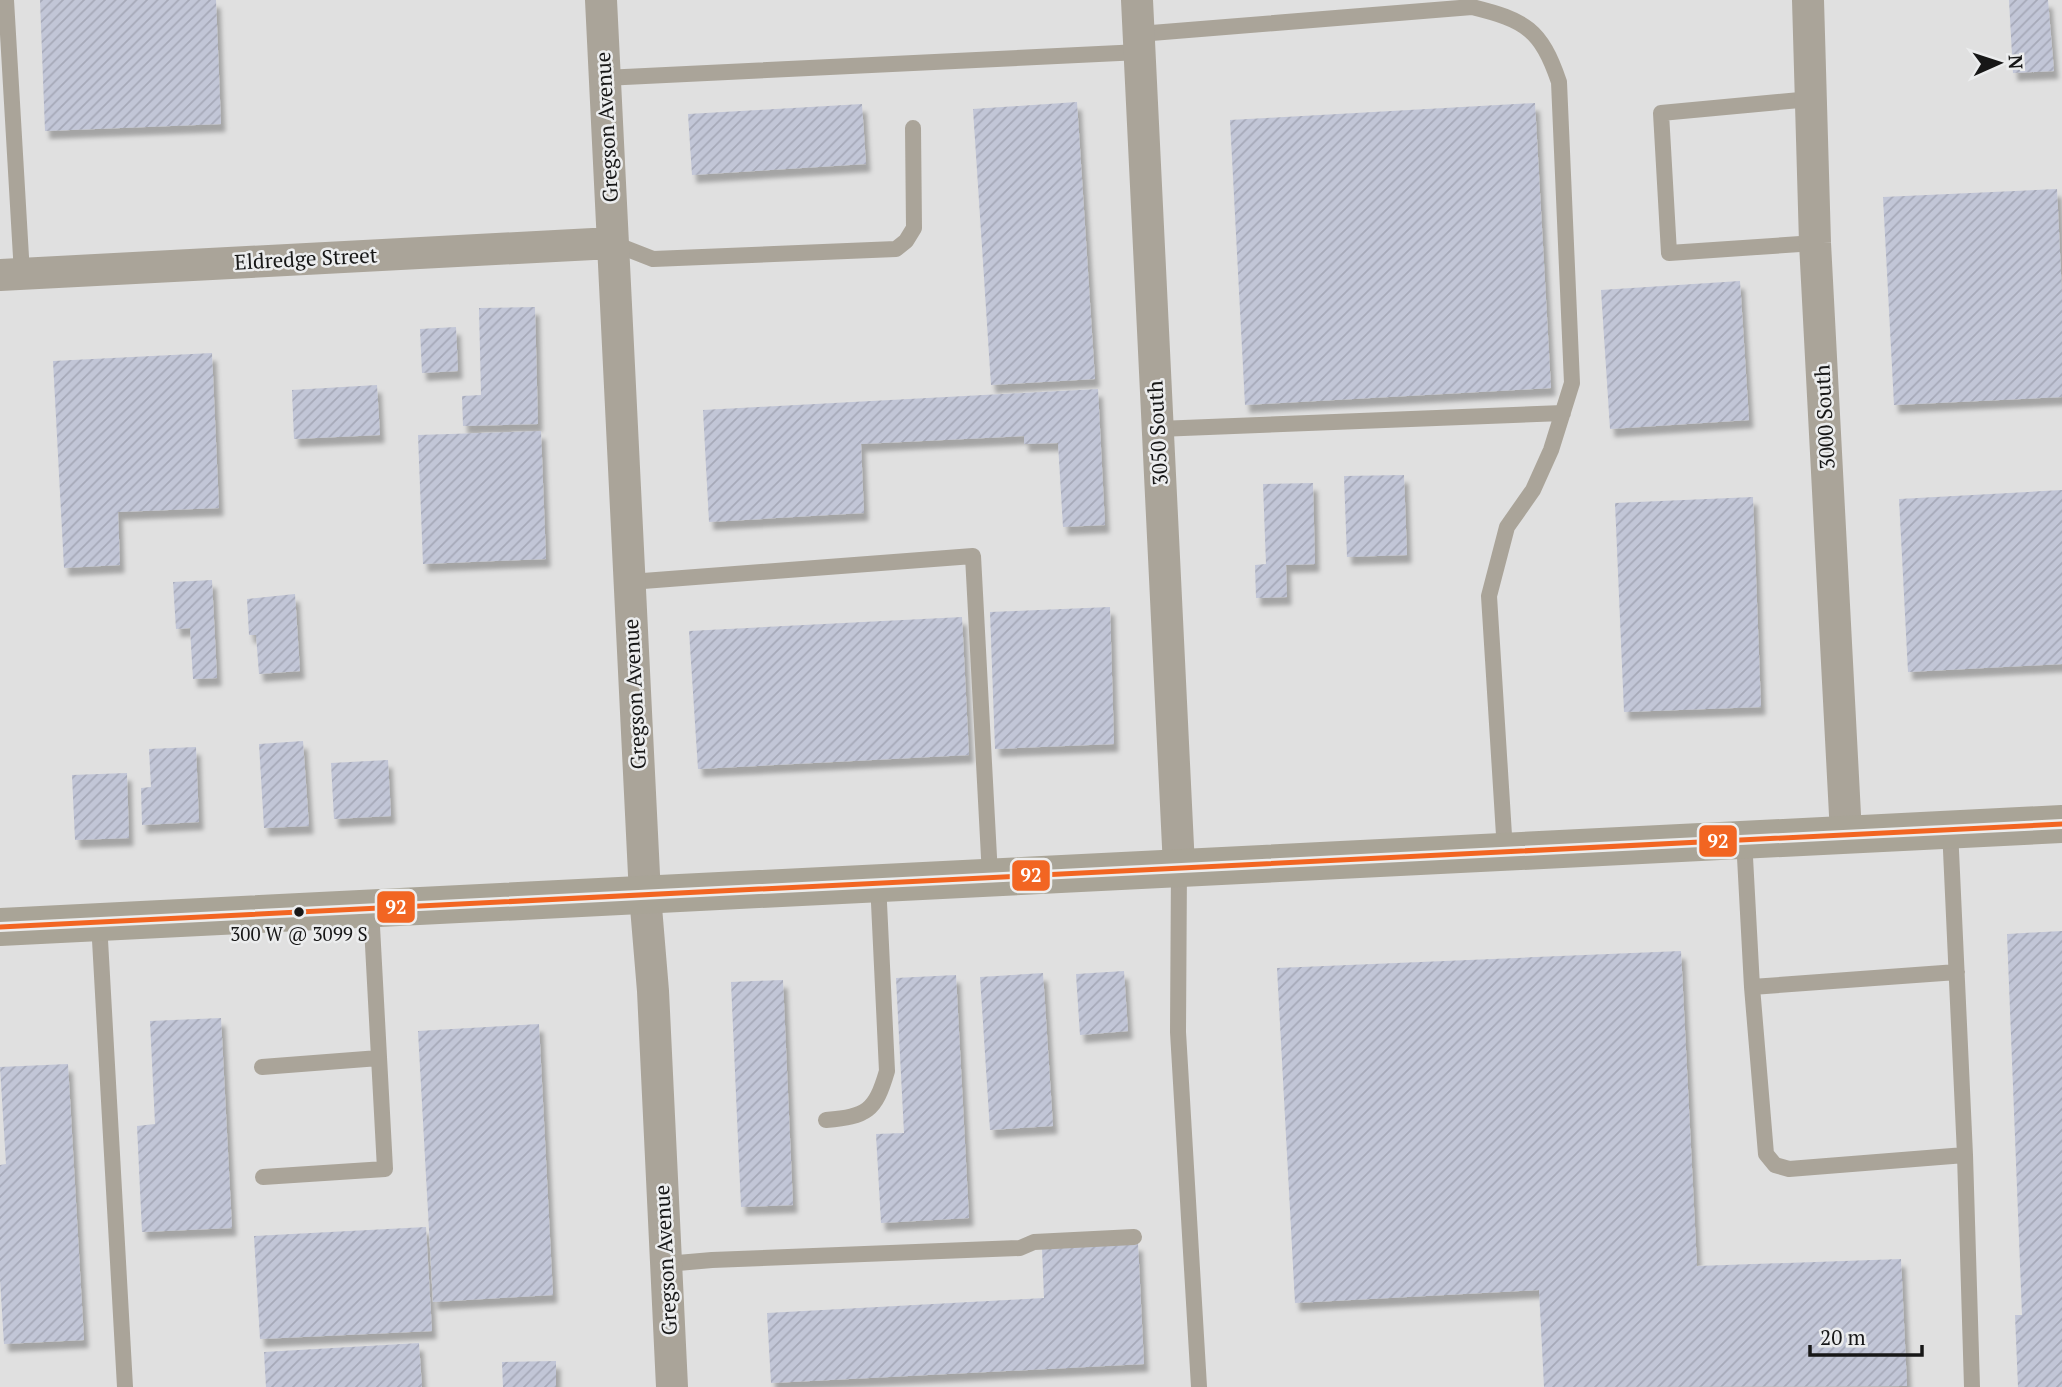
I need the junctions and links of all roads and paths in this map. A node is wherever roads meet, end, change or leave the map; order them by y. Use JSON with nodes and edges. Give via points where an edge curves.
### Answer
{"nodes":[{"id":1,"x":6,"y":0,"type":"edge"},
{"id":2,"x":601,"y":0,"type":"edge"},
{"id":3,"x":1137,"y":0,"type":"edge"},
{"id":4,"x":1808,"y":0,"type":"edge"},
{"id":5,"x":1139,"y":43,"type":"junction"},
{"id":6,"x":604,"y":78,"type":"junction"},
{"id":7,"x":1811,"y":99,"type":"junction"},
{"id":8,"x":913,"y":128,"type":"dead end"},
{"id":9,"x":612,"y":243,"type":"junction"},
{"id":10,"x":1815,"y":243,"type":"junction"},
{"id":11,"x":11,"y":274,"type":"edge"},
{"id":12,"x":1563,"y":413,"type":"junction"},
{"id":13,"x":1158,"y":429,"type":"junction"},
{"id":14,"x":630,"y":582,"type":"junction"},
{"id":15,"x":2062,"y":824,"type":"edge"},
{"id":16,"x":1950,"y":829,"type":"junction"},
{"id":17,"x":1846,"y":834,"type":"junction"},
{"id":18,"x":1744,"y":839,"type":"junction"},
{"id":19,"x":1505,"y":851,"type":"junction"},
{"id":20,"x":1178,"y":867,"type":"junction"},
{"id":21,"x":990,"y":876,"type":"junction"},
{"id":22,"x":878,"y":882,"type":"junction"},
{"id":23,"x":645,"y":894,"type":"junction"},
{"id":24,"x":370,"y":908,"type":"junction"},
{"id":25,"x":99,"y":922,"type":"junction"},
{"id":26,"x":0,"y":927,"type":"edge"},
{"id":27,"x":1957,"y":972,"type":"junction"},
{"id":28,"x":1752,"y":987,"type":"junction"},
{"id":29,"x":379,"y":1058,"type":"junction"},
{"id":30,"x":262,"y":1067,"type":"dead end"},
{"id":31,"x":826,"y":1119,"type":"dead end"},
{"id":32,"x":1965,"y":1155,"type":"junction"},
{"id":33,"x":264,"y":1177,"type":"dead end"},
{"id":34,"x":1134,"y":1237,"type":"dead end"},
{"id":35,"x":666,"y":1265,"type":"junction"},
{"id":36,"x":125,"y":1387,"type":"edge"},
{"id":37,"x":672,"y":1387,"type":"edge"},
{"id":38,"x":1199,"y":1387,"type":"edge"},
{"id":39,"x":1972,"y":1387,"type":"edge"}],
"edges":[{"from":1,"to":11,"type":"lane"},
{"from":2,"to":6,"type":"street","name":"Gregson Avenue"},
{"from":3,"to":5,"type":"street","name":"3050 South"},
{"from":4,"to":7,"type":"street","name":"3000 South"},
{"from":5,"to":6,"type":"lane"},
{"from":5,"to":12,"type":"lane","via":[[1472,7],[1504,15],[1535,33],[1559,82],[1572,383]]},
{"from":5,"to":13,"type":"street","name":"3050 South"},
{"from":6,"to":9,"type":"street","name":"Gregson Avenue"},
{"from":7,"to":10,"type":"street","name":"3000 South"},
{"from":7,"to":10,"type":"lane","via":[[1661,113],[1669,253]]},
{"from":8,"to":9,"type":"lane","via":[[914,228],[896,248],[653,259]]},
{"from":9,"to":11,"type":"street","name":"Eldredge Street"},
{"from":9,"to":14,"type":"street","name":"Gregson Avenue"},
{"from":10,"to":17,"type":"street","name":"3000 South"},
{"from":12,"to":13,"type":"lane"},
{"from":12,"to":19,"type":"lane","via":[[1533,490],[1507,527],[1489,596]]},
{"from":13,"to":20,"type":"street","name":"3050 South"},
{"from":14,"to":21,"type":"lane","via":[[973,556]]},
{"from":14,"to":23,"type":"street","name":"Gregson Avenue"},
{"from":15,"to":16,"type":"main road"},
{"from":16,"to":17,"type":"main road"},
{"from":16,"to":27,"type":"lane"},
{"from":17,"to":18,"type":"main road"},
{"from":18,"to":19,"type":"main road"},
{"from":18,"to":28,"type":"lane"},
{"from":19,"to":20,"type":"main road"},
{"from":20,"to":21,"type":"main road"},
{"from":20,"to":38,"type":"lane","via":[[1178,1032]]},
{"from":21,"to":22,"type":"main road"},
{"from":22,"to":23,"type":"main road"},
{"from":22,"to":31,"type":"lane","via":[[887,1071],[880,1095],[869,1108],[856,1117]]},
{"from":23,"to":24,"type":"main road"},
{"from":23,"to":35,"type":"street","name":"Gregson Avenue"},
{"from":24,"to":25,"type":"main road"},
{"from":24,"to":29,"type":"lane"},
{"from":25,"to":26,"type":"main road"},
{"from":25,"to":36,"type":"lane"},
{"from":27,"to":28,"type":"lane"},
{"from":27,"to":32,"type":"lane"},
{"from":28,"to":32,"type":"lane","via":[[1766,1154],[1775,1165],[1789,1169]]},
{"from":29,"to":30,"type":"lane"},
{"from":29,"to":33,"type":"lane","via":[[385,1169]]},
{"from":32,"to":39,"type":"lane"},
{"from":34,"to":35,"type":"lane","via":[[1034,1242],[1020,1248]]},
{"from":35,"to":37,"type":"street","name":"Gregson Avenue"}]}
